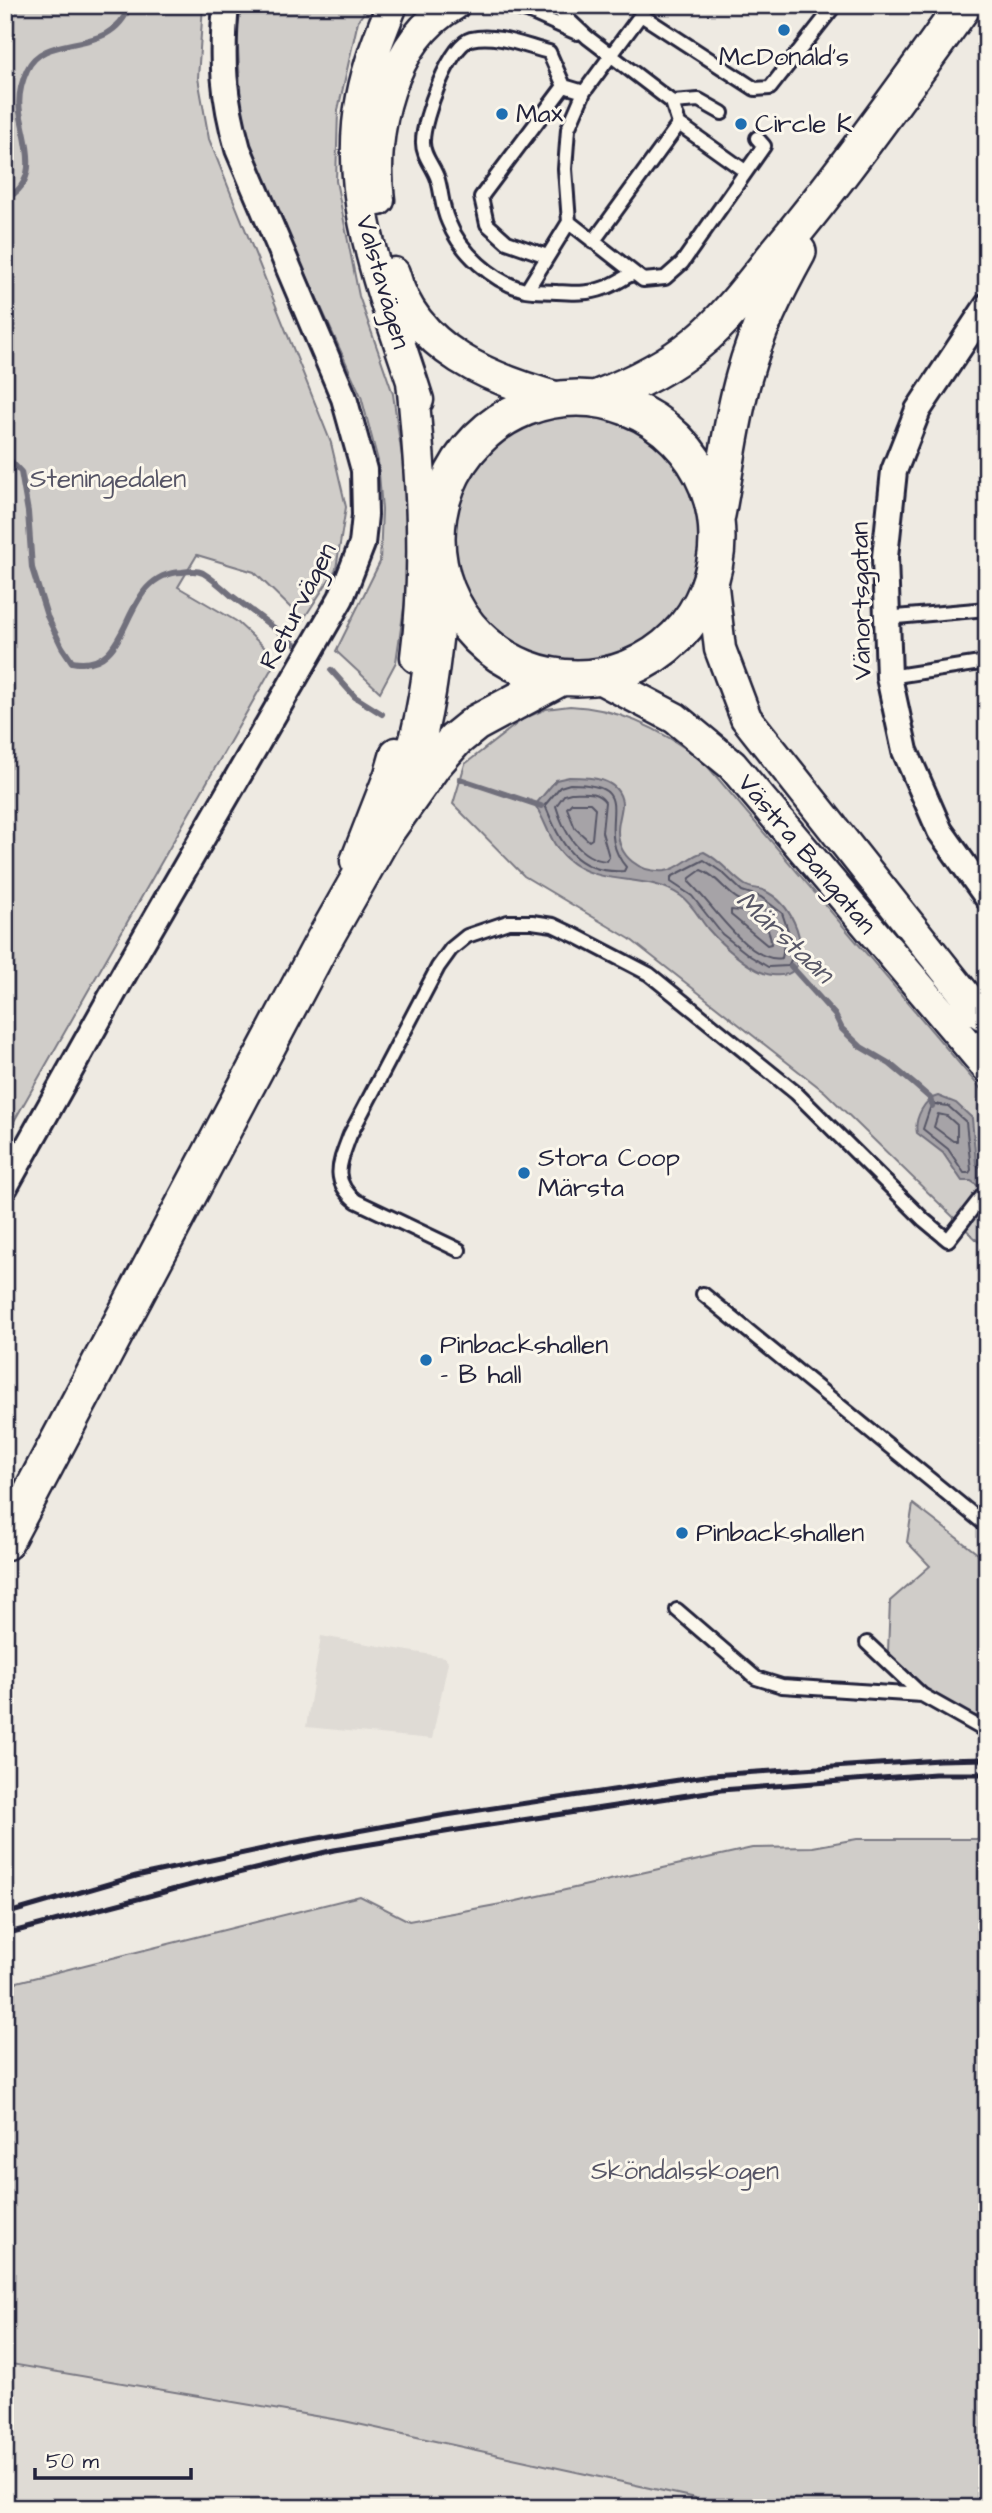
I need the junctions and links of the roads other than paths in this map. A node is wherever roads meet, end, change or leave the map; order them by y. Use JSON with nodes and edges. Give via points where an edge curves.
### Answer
{"nodes":[{"id":1,"x":226,"y":5,"type":"edge"},
{"id":2,"x":392,"y":5,"type":"edge"},
{"id":3,"x":454,"y":5,"type":"edge"},
{"id":4,"x":507,"y":5,"type":"edge"},
{"id":5,"x":553,"y":5,"type":"edge"},
{"id":6,"x":835,"y":5,"type":"edge"},
{"id":7,"x":964,"y":5,"type":"edge"},
{"id":8,"x":644,"y":10,"type":"edge"},
{"id":9,"x":587,"y":37,"type":"junction"},
{"id":10,"x":612,"y":56,"type":"junction"},
{"id":11,"x":564,"y":86,"type":"junction"},
{"id":12,"x":583,"y":92,"type":"junction"},
{"id":13,"x":672,"y":102,"type":"junction"},
{"id":14,"x":722,"y":113,"type":"dead end"},
{"id":15,"x":679,"y":124,"type":"junction"},
{"id":16,"x":757,"y":138,"type":"dead end"},
{"id":17,"x":745,"y":171,"type":"junction"},
{"id":18,"x":835,"y":184,"type":"junction"},
{"id":19,"x":569,"y":222,"type":"junction"},
{"id":20,"x":593,"y":242,"type":"junction"},
{"id":21,"x":547,"y":256,"type":"junction"},
{"id":22,"x":632,"y":274,"type":"junction"},
{"id":23,"x":527,"y":290,"type":"junction"},
{"id":24,"x":987,"y":306,"type":"edge"},
{"id":25,"x":412,"y":381,"type":"junction"},
{"id":26,"x":578,"y":399,"type":"junction"},
{"id":27,"x":438,"y":518,"type":"junction"},
{"id":28,"x":717,"y":518,"type":"junction"},
{"id":29,"x":441,"y":572,"type":"junction"},
{"id":30,"x":712,"y":578,"type":"junction"},
{"id":31,"x":987,"y":610,"type":"edge"},
{"id":32,"x":886,"y":618,"type":"junction"},
{"id":33,"x":987,"y":662,"type":"edge"},
{"id":34,"x":560,"y":677,"type":"junction"},
{"id":35,"x":597,"y":677,"type":"junction"},
{"id":36,"x":889,"y":677,"type":"junction"},
{"id":37,"x":383,"y":836,"type":"junction"},
{"id":38,"x":987,"y":897,"type":"edge"},
{"id":39,"x":320,"y":947,"type":"junction"},
{"id":40,"x":987,"y":1017,"type":"edge"},
{"id":41,"x":987,"y":1067,"type":"edge"},
{"id":42,"x":5,"y":1187,"type":"edge"},
{"id":43,"x":985,"y":1193,"type":"edge"},
{"id":44,"x":459,"y":1250,"type":"dead end"},
{"id":45,"x":703,"y":1294,"type":"dead end"},
{"id":46,"x":987,"y":1526,"type":"edge"},
{"id":47,"x":5,"y":1542,"type":"edge"},
{"id":48,"x":677,"y":1610,"type":"dead end"},
{"id":49,"x":867,"y":1643,"type":"dead end"},
{"id":50,"x":922,"y":1695,"type":"junction"},
{"id":51,"x":986,"y":1731,"type":"edge"}],
"edges":[{"from":1,"to":42,"type":"street","name":"Returvägen","via":[[223,67],[227,110],[238,149],[345,398],[364,470],[362,544],[341,598]]},
{"from":2,"to":25,"type":"street","name":"Valstavägen","via":[[361,100],[357,162],[365,233]]},
{"from":3,"to":26,"type":"street","name":"Valstavägen","via":[[440,13],[412,44],[394,79],[380,134],[378,194],[398,288],[416,318],[458,359],[515,386]]},
{"from":4,"to":9,"type":"lane"},
{"from":5,"to":9,"type":"lane"},
{"from":6,"to":8,"type":"lane","via":[[770,88],[762,89],[755,89]]},
{"from":7,"to":18,"type":"main road"},
{"from":8,"to":10,"type":"lane"},
{"from":9,"to":10,"type":"lane"},
{"from":10,"to":12,"type":"lane"},
{"from":10,"to":13,"type":"lane"},
{"from":11,"to":12,"type":"lane"},
{"from":11,"to":21,"type":"lane","via":[[481,197],[487,224],[507,242]]},
{"from":11,"to":23,"type":"lane","via":[[549,52],[501,39],[470,39],[459,44],[449,60],[422,139],[457,237],[490,274]]},
{"from":12,"to":19,"type":"lane","via":[[568,129]]},
{"from":13,"to":14,"type":"lane","via":[[699,100]]},
{"from":13,"to":15,"type":"lane"},
{"from":15,"to":17,"type":"lane"},
{"from":15,"to":20,"type":"lane"},
{"from":16,"to":17,"type":"lane","via":[[764,146]]},
{"from":17,"to":22,"type":"lane","via":[[682,263],[657,280]]},
{"from":18,"to":26,"type":"main road","via":[[698,343],[620,390]]},
{"from":18,"to":28,"type":"main road","via":[[757,335],[743,377]]},
{"from":19,"to":20,"type":"lane"},
{"from":19,"to":21,"type":"lane"},
{"from":20,"to":22,"type":"lane"},
{"from":21,"to":23,"type":"lane"},
{"from":22,"to":23,"type":"lane","via":[[603,289],[581,293]]},
{"from":24,"to":32,"type":"street","name":"Vänortsgatan","via":[[918,410],[894,471],[885,556]]},
{"from":25,"to":27,"type":"street","name":"Valstavägen","via":[[427,431]]},
{"from":25,"to":39,"type":"street","via":[[422,477],[423,563],[411,692],[390,774]]},
{"from":26,"to":27,"type":"main road","via":[[536,404],[490,429],[456,469]]},
{"from":26,"to":28,"type":"main road","via":[[624,406],[652,419],[676,438],[695,461]]},
{"from":27,"to":29,"type":"main road"},
{"from":28,"to":30,"type":"main road"},
{"from":29,"to":34,"type":"main road","via":[[457,611],[484,643],[519,666]]},
{"from":29,"to":37,"type":"main road","via":[[421,722],[408,774]]},
{"from":30,"to":35,"type":"main road","via":[[681,634],[628,669]]},
{"from":30,"to":40,"type":"street","name":"Västra Bangatan","via":[[720,649],[746,718]]},
{"from":31,"to":32,"type":"lane"},
{"from":32,"to":36,"type":"street","name":"Vänortsgatan"},
{"from":33,"to":36,"type":"lane"},
{"from":34,"to":35,"type":"main road"},
{"from":34,"to":37,"type":"main road","via":[[476,723],[455,740]]},
{"from":35,"to":41,"type":"street","name":"Västra Bangatan","via":[[675,718],[733,765]]},
{"from":36,"to":38,"type":"street","name":"Vänortsgatan","via":[[905,751],[934,820]]},
{"from":37,"to":39,"type":"main road"},
{"from":39,"to":47,"type":"main road"},
{"from":43,"to":44,"type":"lane","via":[[948,1240],[796,1093],[649,974],[553,925],[509,922],[467,936],[438,967],[349,1135],[341,1161],[339,1178],[344,1191],[356,1201]]},
{"from":45,"to":46,"type":"lane"},
{"from":48,"to":50,"type":"lane","via":[[756,1678],[782,1686]]},
{"from":49,"to":50,"type":"lane"},
{"from":50,"to":51,"type":"lane"}]}
